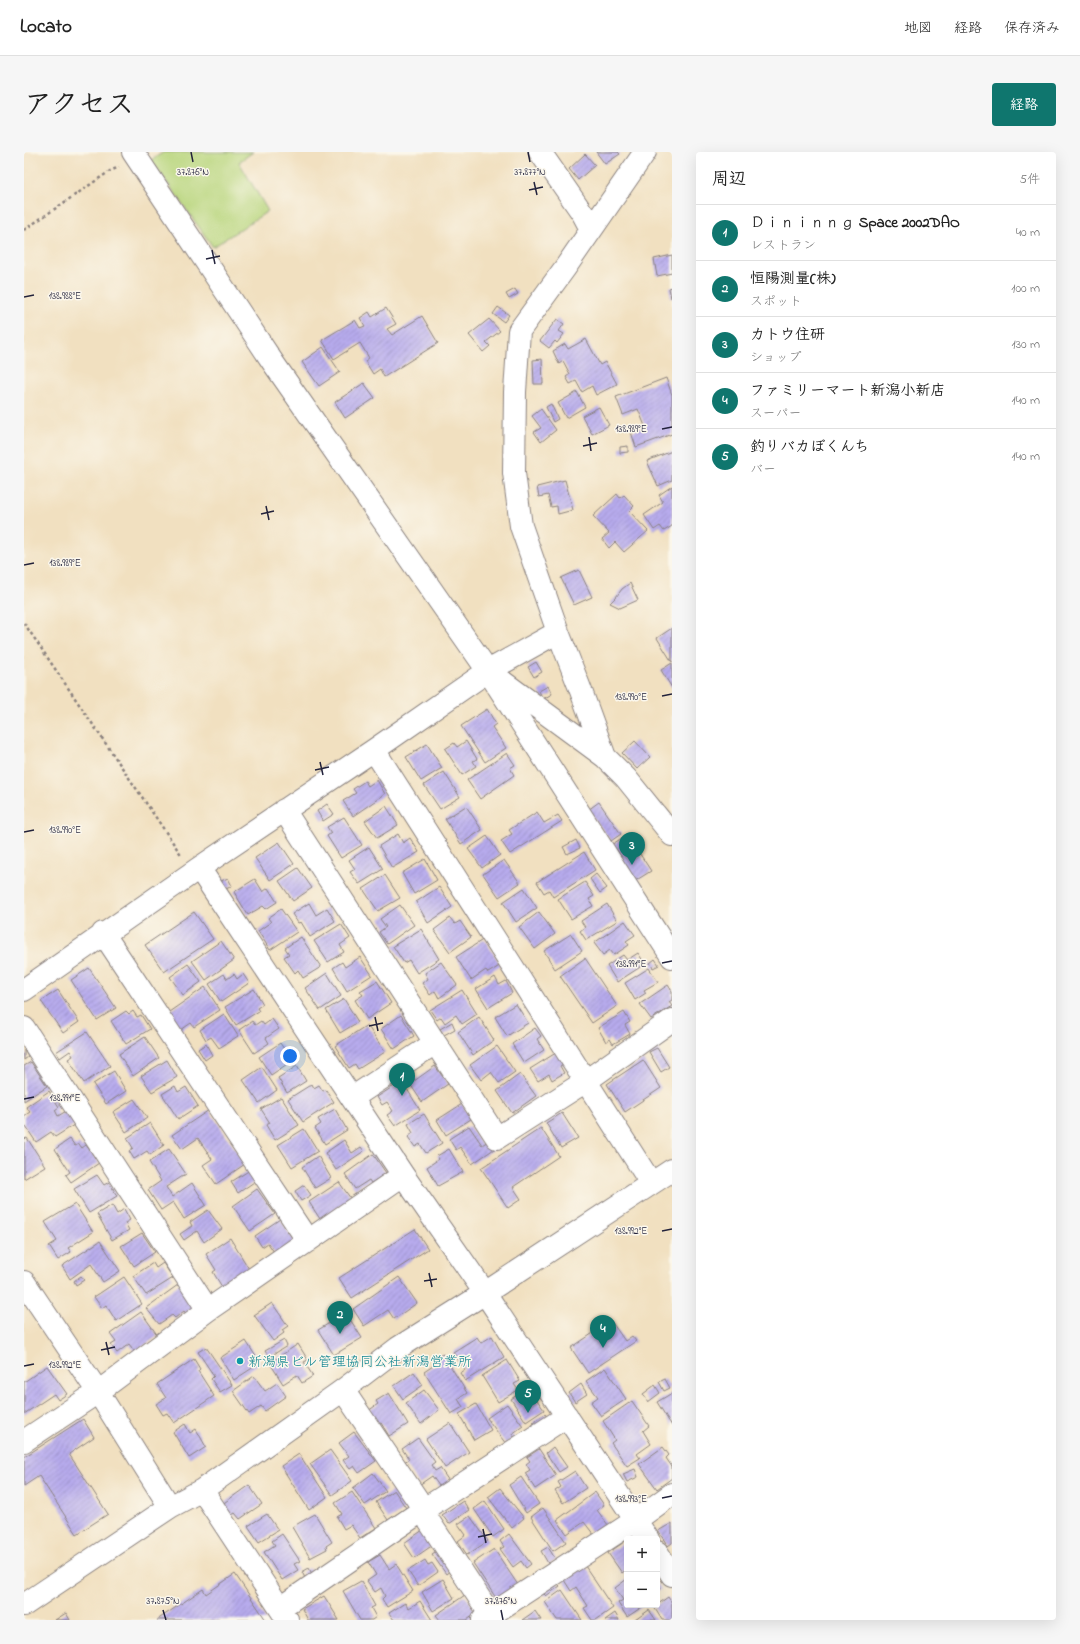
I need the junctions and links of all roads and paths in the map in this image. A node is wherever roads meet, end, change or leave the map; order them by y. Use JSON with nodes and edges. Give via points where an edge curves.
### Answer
{"nodes":[{"id":1,"x":540,"y":152,"type":"edge"},
{"id":2,"x":645,"y":152,"type":"edge"},
{"id":3,"x":139,"y":154,"type":"edge"},
{"id":4,"x":591,"y":229,"type":"junction"},
{"id":5,"x":24,"y":230,"type":"edge"},
{"id":6,"x":24,"y":623,"type":"edge"},
{"id":7,"x":558,"y":632,"type":"junction"},
{"id":8,"x":488,"y":671,"type":"junction"},
{"id":9,"x":374,"y":750,"type":"junction"},
{"id":10,"x":605,"y":757,"type":"junction"},
{"id":11,"x":284,"y":810,"type":"junction"},
{"id":12,"x":672,"y":835,"type":"edge"},
{"id":13,"x":198,"y":868,"type":"junction"},
{"id":14,"x":103,"y":933,"type":"junction"},
{"id":15,"x":672,"y":957,"type":"edge"},
{"id":16,"x":24,"y":990,"type":"edge"},
{"id":17,"x":672,"y":1020,"type":"edge"},
{"id":18,"x":24,"y":1028,"type":"edge"},
{"id":19,"x":435,"y":1043,"type":"junction"},
{"id":20,"x":586,"y":1080,"type":"junction"},
{"id":21,"x":352,"y":1098,"type":"junction"},
{"id":22,"x":672,"y":1170,"type":"edge"},
{"id":23,"x":403,"y":1175,"type":"junction"},
{"id":24,"x":651,"y":1183,"type":"junction"},
{"id":25,"x":308,"y":1241,"type":"junction"},
{"id":26,"x":24,"y":1282,"type":"edge"},
{"id":27,"x":485,"y":1293,"type":"junction"},
{"id":28,"x":208,"y":1310,"type":"junction"},
{"id":29,"x":342,"y":1390,"type":"junction"},
{"id":30,"x":98,"y":1392,"type":"junction"},
{"id":31,"x":567,"y":1416,"type":"junction"},
{"id":32,"x":24,"y":1441,"type":"edge"},
{"id":33,"x":202,"y":1490,"type":"junction"},
{"id":34,"x":672,"y":1494,"type":"edge"},
{"id":35,"x":170,"y":1508,"type":"junction"},
{"id":36,"x":423,"y":1510,"type":"junction"},
{"id":37,"x":636,"y":1520,"type":"junction"},
{"id":38,"x":646,"y":1536,"type":"edge"},
{"id":39,"x":660,"y":1557,"type":"edge"},
{"id":40,"x":672,"y":1575,"type":"edge"},
{"id":41,"x":24,"y":1605,"type":"edge"},
{"id":42,"x":284,"y":1614,"type":"edge"},
{"id":43,"x":489,"y":1618,"type":"edge"}],
"edges":[{"from":1,"to":4,"type":"street"},
{"from":2,"to":4,"type":"street"},
{"from":3,"to":5,"type":"path"},
{"from":3,"to":8,"type":"street","via":[[279,371]]},
{"from":4,"to":7,"type":"street","via":[[519,331],[514,473],[521,526]]},
{"from":6,"to":13,"type":"path","via":[[190,868]]},
{"from":7,"to":8,"type":"street"},
{"from":7,"to":10,"type":"street"},
{"from":8,"to":9,"type":"street"},
{"from":8,"to":10,"type":"street"},
{"from":8,"to":15,"type":"street"},
{"from":9,"to":11,"type":"street"},
{"from":9,"to":20,"type":"street"},
{"from":10,"to":12,"type":"street","via":[[626,778]]},
{"from":11,"to":13,"type":"street"},
{"from":11,"to":19,"type":"street"},
{"from":13,"to":14,"type":"street"},
{"from":13,"to":21,"type":"street"},
{"from":14,"to":16,"type":"street"},
{"from":14,"to":25,"type":"street"},
{"from":17,"to":20,"type":"street"},
{"from":18,"to":28,"type":"street"},
{"from":19,"to":20,"type":"street","via":[[497,1138]]},
{"from":19,"to":21,"type":"street"},
{"from":20,"to":24,"type":"street"},
{"from":21,"to":23,"type":"street"},
{"from":22,"to":24,"type":"street"},
{"from":23,"to":25,"type":"street"},
{"from":23,"to":27,"type":"street"},
{"from":24,"to":27,"type":"street"},
{"from":25,"to":28,"type":"street"},
{"from":26,"to":30,"type":"street"},
{"from":27,"to":29,"type":"street","via":[[398,1348]]},
{"from":27,"to":31,"type":"street"},
{"from":28,"to":30,"type":"street"},
{"from":29,"to":33,"type":"street"},
{"from":29,"to":36,"type":"street"},
{"from":30,"to":32,"type":"street"},
{"from":30,"to":35,"type":"street"},
{"from":31,"to":36,"type":"street"},
{"from":31,"to":37,"type":"street"},
{"from":33,"to":35,"type":"street"},
{"from":33,"to":42,"type":"street"},
{"from":34,"to":37,"type":"street"},
{"from":35,"to":41,"type":"street"},
{"from":36,"to":42,"type":"street"},
{"from":36,"to":43,"type":"street"},
{"from":37,"to":38,"type":"street"},
{"from":37,"to":43,"type":"street"},
{"from":39,"to":40,"type":"street"}]}
